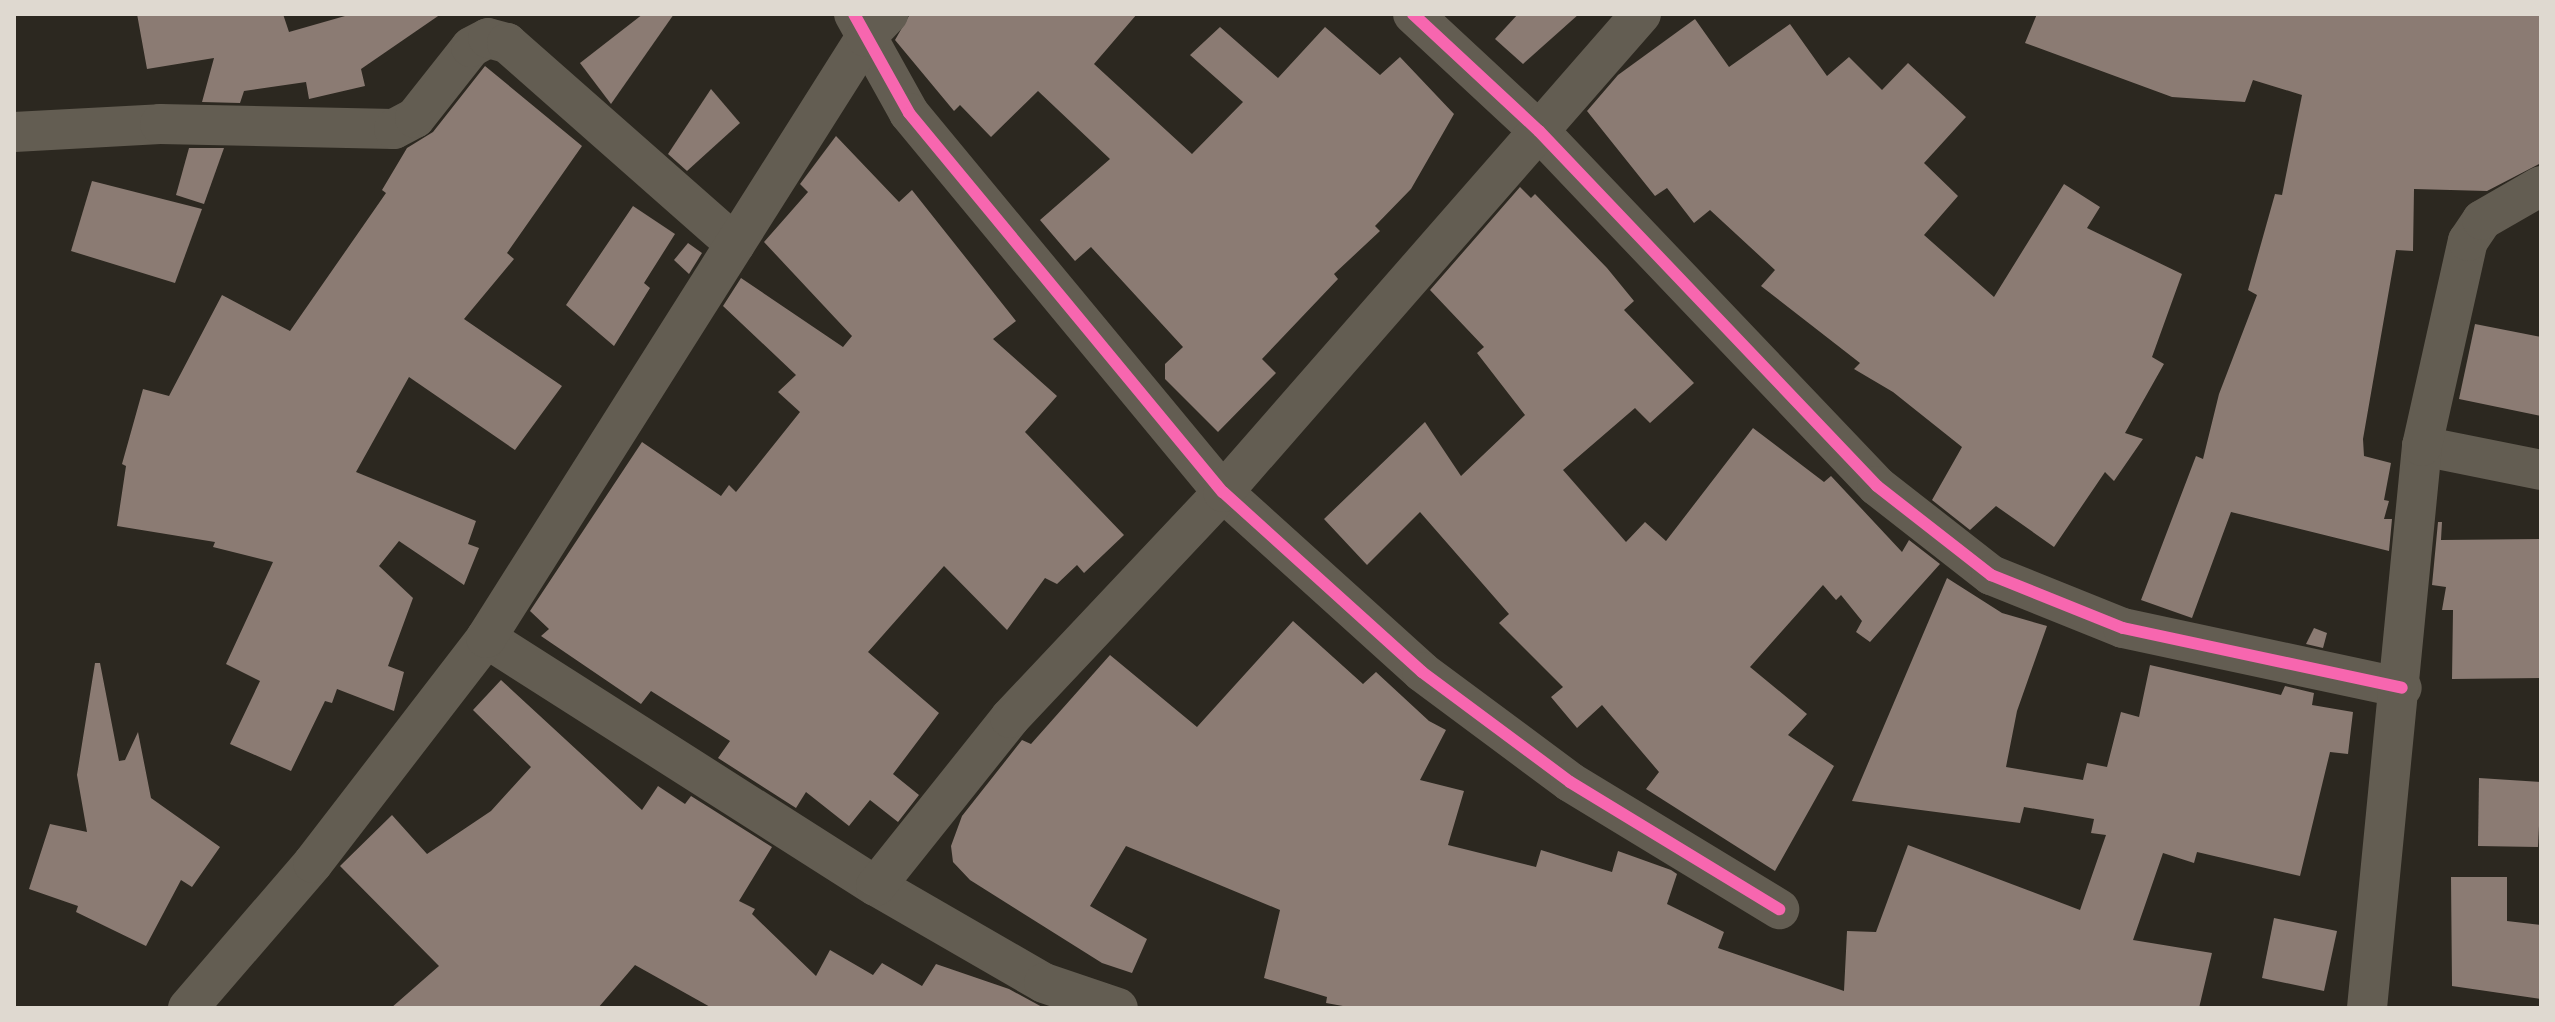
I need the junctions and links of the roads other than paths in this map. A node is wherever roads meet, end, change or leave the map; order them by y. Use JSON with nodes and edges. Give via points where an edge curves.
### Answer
{"nodes":[{"id":1,"x":1413,"y":14,"type":"edge"},
{"id":2,"x":1641,"y":14,"type":"edge"},
{"id":3,"x":869,"y":22,"type":"edge"},
{"id":4,"x":1539,"y":131,"type":"junction"},
{"id":5,"x":14,"y":132,"type":"edge"},
{"id":6,"x":2541,"y":186,"type":"edge"},
{"id":7,"x":735,"y":244,"type":"junction"},
{"id":8,"x":2422,"y":446,"type":"junction"},
{"id":9,"x":2541,"y":470,"type":"edge"},
{"id":10,"x":1223,"y":492,"type":"junction"},
{"id":11,"x":486,"y":638,"type":"junction"},
{"id":12,"x":2402,"y":688,"type":"junction"},
{"id":13,"x":876,"y":886,"type":"junction"},
{"id":14,"x":1779,"y":909,"type":"dead end"},
{"id":15,"x":1042,"y":996,"type":"edge"},
{"id":16,"x":188,"y":1008,"type":"edge"},
{"id":17,"x":1118,"y":1008,"type":"edge"},
{"id":18,"x":2367,"y":1008,"type":"edge"}],
"edges":[{"from":1,"to":4,"type":"street"},
{"from":2,"to":4,"type":"street"},
{"from":3,"to":7,"type":"street"},
{"from":3,"to":10,"type":"street","via":[[909,113]]},
{"from":4,"to":10,"type":"street"},
{"from":4,"to":12,"type":"street","via":[[1877,486],[1991,575],[2123,628]]},
{"from":5,"to":7,"type":"street","via":[[160,124],[394,129],[415,118],[471,47],[488,38],[507,43]]},
{"from":6,"to":8,"type":"street","via":[[2482,220],[2468,241]]},
{"from":7,"to":11,"type":"street"},
{"from":8,"to":9,"type":"street"},
{"from":8,"to":12,"type":"street"},
{"from":10,"to":13,"type":"street","via":[[1010,718]]},
{"from":10,"to":14,"type":"street","via":[[1422,672],[1570,782]]},
{"from":11,"to":13,"type":"street"},
{"from":11,"to":16,"type":"street","via":[[313,863]]},
{"from":12,"to":18,"type":"street"},
{"from":13,"to":15,"type":"street"},
{"from":15,"to":17,"type":"street"}]}
